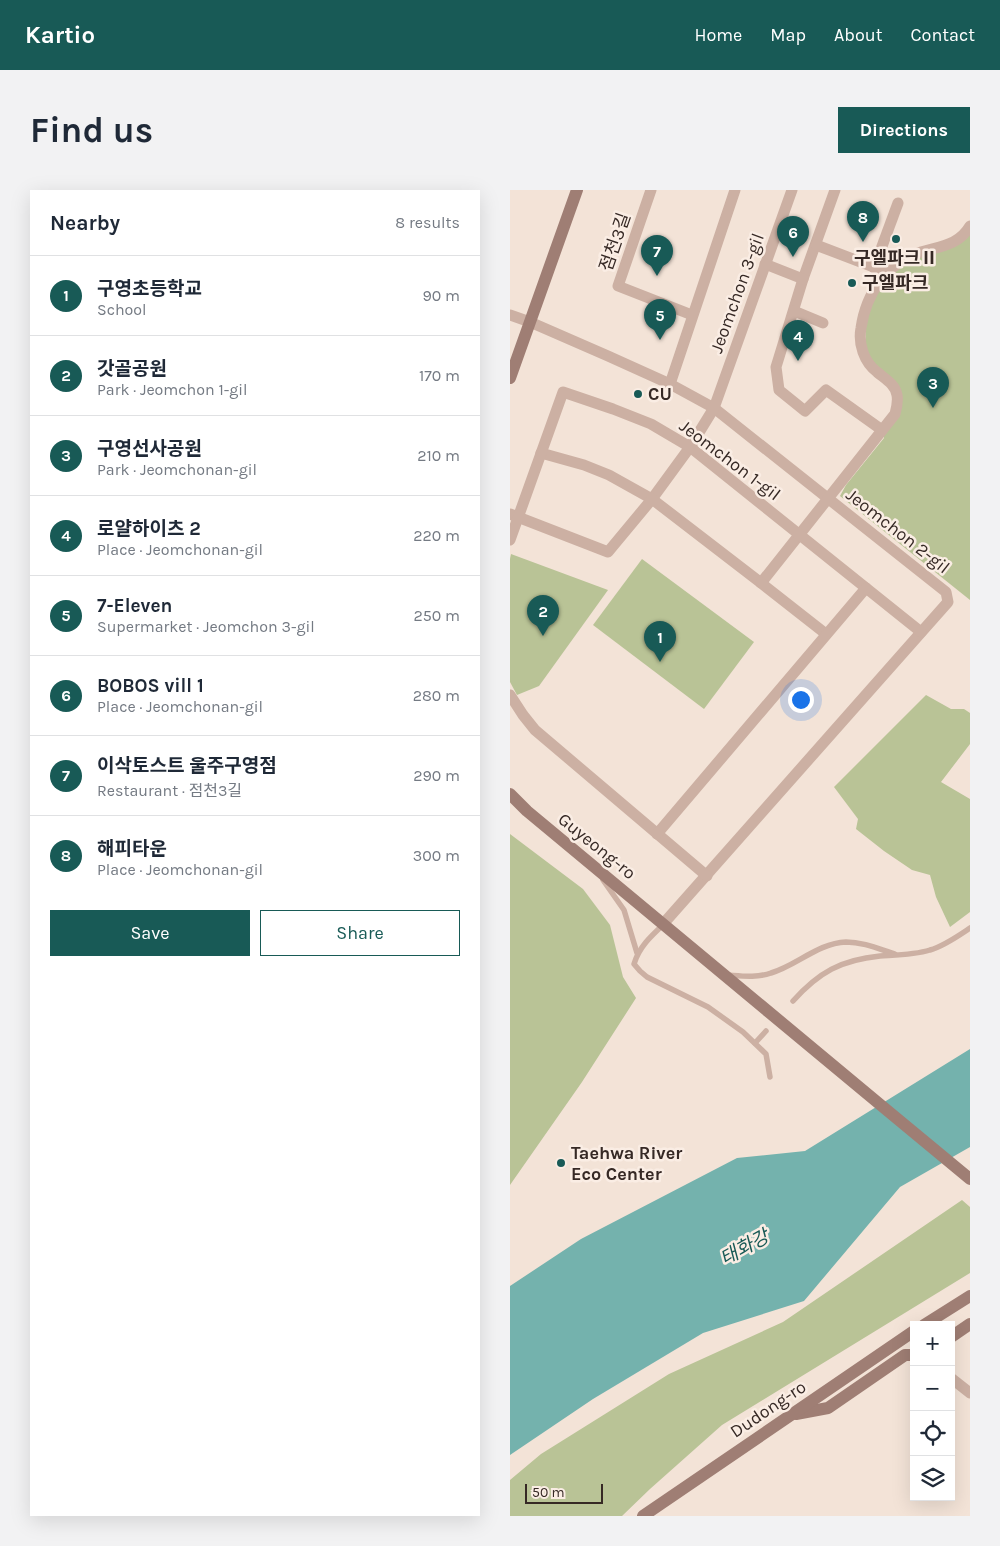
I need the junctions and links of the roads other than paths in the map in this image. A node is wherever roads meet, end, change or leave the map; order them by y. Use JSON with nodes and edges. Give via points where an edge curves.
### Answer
{"nodes":[{"id":1,"x":577,"y":190,"type":"edge"},
{"id":2,"x":651,"y":190,"type":"edge"},
{"id":3,"x":735,"y":190,"type":"edge"},
{"id":4,"x":792,"y":190,"type":"edge"},
{"id":5,"x":835,"y":190,"type":"edge"},
{"id":6,"x":898,"y":203,"type":"dead end"},
{"id":7,"x":970,"y":226,"type":"edge"},
{"id":8,"x":816,"y":245,"type":"junction"},
{"id":9,"x":765,"y":264,"type":"junction"},
{"id":10,"x":874,"y":268,"type":"junction"},
{"id":11,"x":887,"y":272,"type":"junction"},
{"id":12,"x":804,"y":279,"type":"junction"},
{"id":13,"x":794,"y":311,"type":"junction"},
{"id":14,"x":510,"y":315,"type":"edge"},
{"id":15,"x":692,"y":315,"type":"junction"},
{"id":16,"x":530,"y":322,"type":"junction"},
{"id":17,"x":823,"y":323,"type":"dead end"},
{"id":18,"x":510,"y":378,"type":"edge"},
{"id":19,"x":670,"y":384,"type":"junction"},
{"id":20,"x":714,"y":408,"type":"junction"},
{"id":21,"x":882,"y":430,"type":"junction"},
{"id":22,"x":690,"y":447,"type":"junction"},
{"id":23,"x":541,"y":453,"type":"junction"},
{"id":24,"x":828,"y":498,"type":"junction"},
{"id":25,"x":652,"y":499,"type":"junction"},
{"id":26,"x":514,"y":515,"type":"edge"},
{"id":27,"x":800,"y":536,"type":"junction"},
{"id":28,"x":510,"y":540,"type":"edge"},
{"id":29,"x":761,"y":583,"type":"junction"},
{"id":30,"x":866,"y":588,"type":"junction"},
{"id":31,"x":921,"y":632,"type":"junction"},
{"id":32,"x":826,"y":634,"type":"junction"},
{"id":33,"x":510,"y":695,"type":"edge"},
{"id":34,"x":510,"y":794,"type":"edge"},
{"id":35,"x":657,"y":834,"type":"junction"},
{"id":36,"x":594,"y":866,"type":"junction"},
{"id":37,"x":707,"y":876,"type":"junction"},
{"id":38,"x":664,"y":923,"type":"junction"},
{"id":39,"x":970,"y":928,"type":"edge"},
{"id":40,"x":638,"y":953,"type":"junction"},
{"id":41,"x":897,"y":955,"type":"junction"},
{"id":42,"x":725,"y":975,"type":"junction"},
{"id":43,"x":793,"y":1000,"type":"dead end"},
{"id":44,"x":766,"y":1031,"type":"dead end"},
{"id":45,"x":756,"y":1044,"type":"junction"},
{"id":46,"x":770,"y":1078,"type":"dead end"},
{"id":47,"x":970,"y":1179,"type":"edge"},
{"id":48,"x":970,"y":1296,"type":"edge"},
{"id":49,"x":930,"y":1321,"type":"edge"},
{"id":50,"x":970,"y":1324,"type":"edge"},
{"id":51,"x":910,"y":1334,"type":"edge"},
{"id":52,"x":955,"y":1334,"type":"edge"},
{"id":53,"x":910,"y":1355,"type":"edge"},
{"id":54,"x":955,"y":1381,"type":"edge"},
{"id":55,"x":970,"y":1393,"type":"edge"},
{"id":56,"x":791,"y":1415,"type":"junction"},
{"id":57,"x":643,"y":1516,"type":"edge"}],
"edges":[{"from":1,"to":16,"type":"main road"},
{"from":2,"to":15,"type":"street","name":"점천3길","via":[[618,286]]},
{"from":3,"to":15,"type":"street","name":"Jeomchon 3-gil"},
{"from":4,"to":9,"type":"street","name":"Jeomchon 3-gil"},
{"from":5,"to":8,"type":"street"},
{"from":6,"to":10,"type":"street"},
{"from":7,"to":11,"type":"street","via":[[952,244],[906,257]]},
{"from":8,"to":10,"type":"street"},
{"from":8,"to":12,"type":"street"},
{"from":9,"to":12,"type":"street"},
{"from":9,"to":20,"type":"street","name":"Jeomchon 3-gil"},
{"from":10,"to":11,"type":"street"},
{"from":11,"to":21,"type":"street","via":[[865,308],[859,342],[866,358],[897,393],[895,414]]},
{"from":12,"to":13,"type":"street"},
{"from":13,"to":17,"type":"street"},
{"from":13,"to":21,"type":"street","via":[[776,367],[779,390],[805,411],[826,390]]},
{"from":14,"to":16,"type":"street"},
{"from":15,"to":19,"type":"street","name":"Jeomchon 3-gil"},
{"from":16,"to":18,"type":"main road"},
{"from":16,"to":19,"type":"street","name":"Jeomchon 2-gil"},
{"from":19,"to":20,"type":"street","name":"Jeomchon 2-gil"},
{"from":20,"to":22,"type":"street","name":"Jeomchon 3-gil"},
{"from":20,"to":24,"type":"street","name":"Jeomchon 2-gil"},
{"from":21,"to":24,"type":"street"},
{"from":22,"to":23,"type":"street","name":"Jeomchon 1-gil","via":[[652,424],[564,392]]},
{"from":22,"to":25,"type":"street","name":"Jeomchon 3-gil"},
{"from":22,"to":27,"type":"street","name":"Jeomchon 1-gil"},
{"from":23,"to":25,"type":"street","via":[[609,475]]},
{"from":23,"to":26,"type":"street","name":"Jeomchon 1-gil"},
{"from":24,"to":27,"type":"street"},
{"from":24,"to":31,"type":"street","name":"Jeomchon 2-gil","via":[[946,592],[948,602]]},
{"from":25,"to":26,"type":"street","via":[[608,552]]},
{"from":25,"to":29,"type":"street"},
{"from":26,"to":28,"type":"street","name":"Jeomchon 1-gil"},
{"from":27,"to":29,"type":"street"},
{"from":27,"to":30,"type":"street","name":"Jeomchon 1-gil"},
{"from":29,"to":32,"type":"street"},
{"from":30,"to":31,"type":"street","name":"Jeomchon 1-gil"},
{"from":30,"to":32,"type":"street"},
{"from":31,"to":37,"type":"street","name":"Jeomchon 2-gil"},
{"from":32,"to":35,"type":"street"},
{"from":33,"to":35,"type":"street","via":[[535,730]]},
{"from":34,"to":36,"type":"main road","name":"Guyeong-ro"},
{"from":35,"to":37,"type":"street"},
{"from":36,"to":38,"type":"main road","name":"Guyeong-ro"},
{"from":36,"to":40,"type":"lane","via":[[624,910]]},
{"from":37,"to":38,"type":"street","name":"Jeomchon 2-gil"},
{"from":38,"to":40,"type":"lane"},
{"from":38,"to":42,"type":"main road","name":"Guyeong-ro"},
{"from":39,"to":41,"type":"lane","via":[[931,950]]},
{"from":40,"to":45,"type":"lane","via":[[634,964],[647,977],[708,1007]]},
{"from":41,"to":42,"type":"lane","via":[[866,944],[846,942],[830,945],[769,974],[749,977]]},
{"from":41,"to":43,"type":"lane","via":[[861,959],[828,970]]},
{"from":42,"to":47,"type":"main road","name":"Guyeong-ro"},
{"from":44,"to":45,"type":"lane"},
{"from":45,"to":46,"type":"lane","via":[[766,1054]]},
{"from":48,"to":49,"type":"main road"},
{"from":50,"to":52,"type":"main road"},
{"from":51,"to":56,"type":"main road","name":"Dudong-ro"},
{"from":53,"to":56,"type":"main road","via":[[905,1355],[828,1408]]},
{"from":54,"to":55,"type":"street"},
{"from":56,"to":57,"type":"main road","name":"Dudong-ro"}]}
